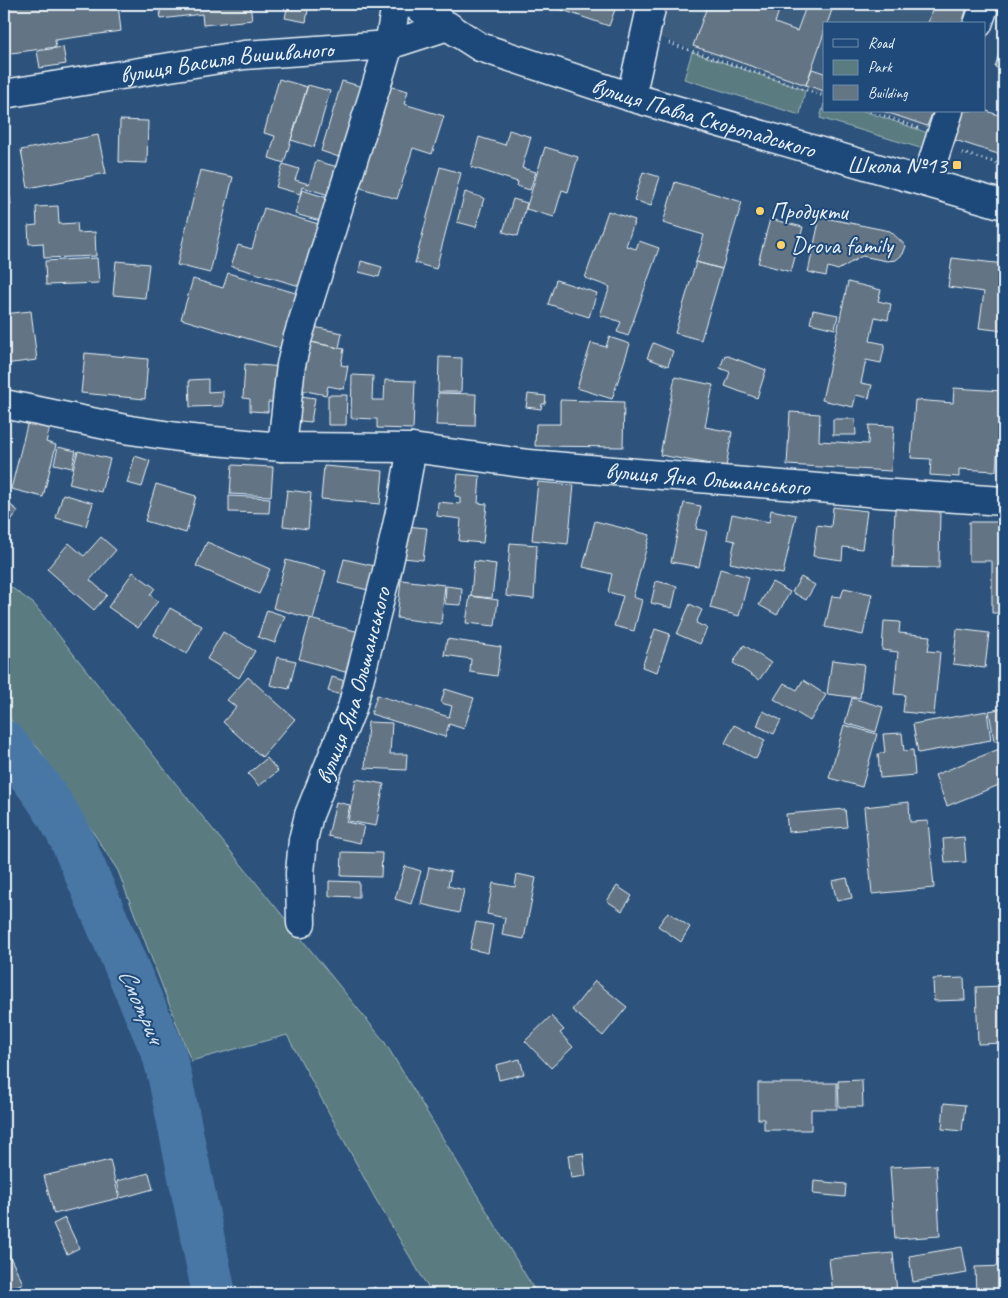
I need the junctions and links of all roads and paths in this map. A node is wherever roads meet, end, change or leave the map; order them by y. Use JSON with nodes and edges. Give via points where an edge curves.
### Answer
{"nodes":[{"id":1,"x":396,"y":4,"type":"edge"},
{"id":2,"x":413,"y":4,"type":"edge"},
{"id":3,"x":652,"y":4,"type":"edge"},
{"id":4,"x":985,"y":4,"type":"edge"},
{"id":5,"x":979,"y":22,"type":"edge"},
{"id":6,"x":448,"y":26,"type":"junction"},
{"id":7,"x":644,"y":35,"type":"junction"},
{"id":8,"x":390,"y":45,"type":"junction"},
{"id":9,"x":4,"y":94,"type":"edge"},
{"id":10,"x":823,"y":96,"type":"edge"},
{"id":11,"x":631,"y":97,"type":"junction"},
{"id":12,"x":873,"y":112,"type":"edge"},
{"id":13,"x":949,"y":112,"type":"edge"},
{"id":14,"x":938,"y":146,"type":"junction"},
{"id":15,"x":1004,"y":165,"type":"edge"},
{"id":16,"x":926,"y":182,"type":"junction"},
{"id":17,"x":1004,"y":205,"type":"edge"},
{"id":18,"x":4,"y":404,"type":"edge"},
{"id":19,"x":282,"y":447,"type":"junction"},
{"id":20,"x":412,"y":448,"type":"junction"},
{"id":21,"x":1004,"y":501,"type":"edge"},
{"id":22,"x":301,"y":923,"type":"dead end"}],
"edges":[{"from":1,"to":8,"type":"street"},
{"from":2,"to":6,"type":"street","name":"вулиця Павла Скоропадського"},
{"from":3,"to":7,"type":"street"},
{"from":4,"to":5,"type":"street"},
{"from":6,"to":8,"type":"street","name":"вулиця Василя Вишиваного"},
{"from":6,"to":11,"type":"street","name":"вулиця Павла Скоропадського","via":[[480,47]]},
{"from":7,"to":10,"type":"path"},
{"from":7,"to":11,"type":"street"},
{"from":8,"to":9,"type":"street","name":"вулиця Василя Вишиваного","via":[[244,55]]},
{"from":8,"to":19,"type":"street","via":[[297,340]]},
{"from":11,"to":16,"type":"street","name":"вулиця Павла Скоропадського"},
{"from":12,"to":14,"type":"path","via":[[933,133]]},
{"from":13,"to":14,"type":"street"},
{"from":14,"to":15,"type":"path"},
{"from":14,"to":16,"type":"street"},
{"from":16,"to":17,"type":"street","name":"вулиця Павла Скоропадського"},
{"from":18,"to":19,"type":"street","name":"вулиця Яна Ольшанського","via":[[130,430]]},
{"from":19,"to":20,"type":"street","name":"вулиця Яна Ольшанського"},
{"from":20,"to":21,"type":"street","name":"вулиця Яна Ольшанського","via":[[529,464]]},
{"from":20,"to":22,"type":"street","name":"вулиця Яна Ольшанського","via":[[387,571],[352,708],[305,831],[300,873]]}]}
